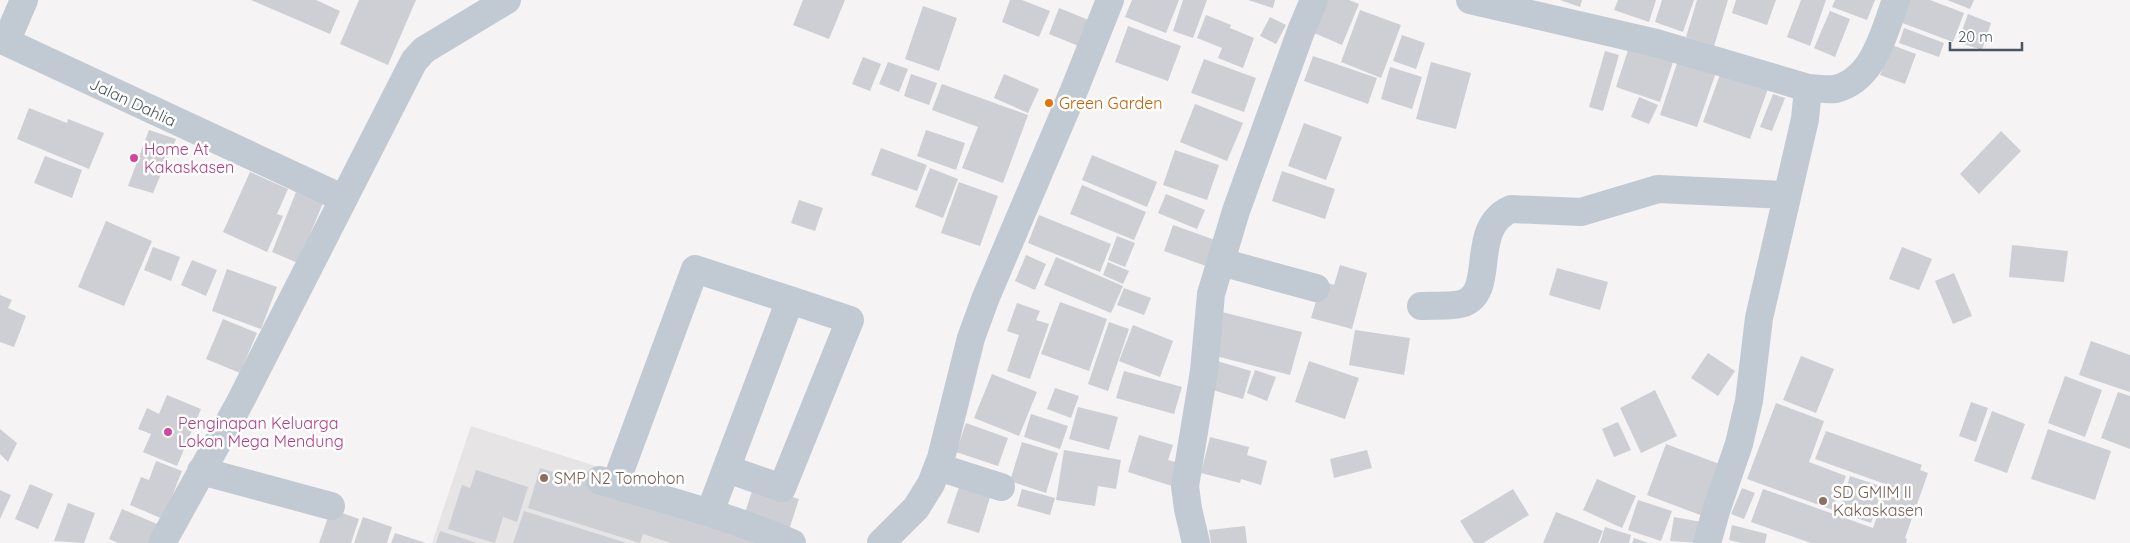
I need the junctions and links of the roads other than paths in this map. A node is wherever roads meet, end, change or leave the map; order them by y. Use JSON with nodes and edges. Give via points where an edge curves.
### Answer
{"nodes":[{"id":1,"x":24,"y":0,"type":"edge"},
{"id":2,"x":506,"y":0,"type":"edge"},
{"id":3,"x":1110,"y":0,"type":"edge"},
{"id":4,"x":1314,"y":0,"type":"edge"},
{"id":5,"x":1896,"y":0,"type":"edge"},
{"id":6,"x":1479,"y":1,"type":"edge"},
{"id":7,"x":3,"y":41,"type":"edge"},
{"id":8,"x":1808,"y":88,"type":"junction"},
{"id":9,"x":1786,"y":195,"type":"junction"},
{"id":10,"x":342,"y":198,"type":"junction"},
{"id":11,"x":1221,"y":262,"type":"junction"},
{"id":12,"x":1316,"y":288,"type":"dead end"},
{"id":13,"x":790,"y":300,"type":"junction"},
{"id":14,"x":1421,"y":306,"type":"dead end"},
{"id":15,"x":938,"y":467,"type":"junction"},
{"id":16,"x":727,"y":469,"type":"junction"},
{"id":17,"x":201,"y":471,"type":"junction"},
{"id":18,"x":1001,"y":487,"type":"dead end"},
{"id":19,"x":332,"y":506,"type":"dead end"},
{"id":20,"x":710,"y":512,"type":"junction"},
{"id":21,"x":162,"y":543,"type":"edge"},
{"id":22,"x":792,"y":543,"type":"edge"},
{"id":23,"x":881,"y":543,"type":"edge"},
{"id":24,"x":1196,"y":543,"type":"edge"},
{"id":25,"x":1707,"y":543,"type":"edge"}],
"edges":[{"from":1,"to":7,"type":"street"},
{"from":2,"to":10,"type":"street","via":[[424,50],[414,61]]},
{"from":3,"to":15,"type":"street","via":[[986,297],[971,338]]},
{"from":4,"to":11,"type":"street"},
{"from":5,"to":8,"type":"street","via":[[1868,67],[1850,83],[1834,89]]},
{"from":6,"to":8,"type":"street","via":[[1656,43]]},
{"from":7,"to":10,"type":"street","name":"Jalan Dahlia"},
{"from":8,"to":9,"type":"street"},
{"from":9,"to":14,"type":"street","via":[[1658,189],[1581,212],[1511,209],[1492,224],[1474,295],[1463,304]]},
{"from":9,"to":25,"type":"street","via":[[1759,318],[1749,401],[1739,444]]},
{"from":10,"to":17,"type":"street","via":[[239,404]]},
{"from":11,"to":12,"type":"street"},
{"from":11,"to":24,"type":"street","via":[[1211,294],[1204,371],[1185,486]]},
{"from":13,"to":16,"type":"street"},
{"from":13,"to":16,"type":"street","via":[[850,320],[782,488]]},
{"from":13,"to":20,"type":"street","via":[[695,269],[606,482]]},
{"from":15,"to":18,"type":"street"},
{"from":15,"to":23,"type":"street","via":[[916,508]]},
{"from":16,"to":20,"type":"street"},
{"from":17,"to":19,"type":"street"},
{"from":17,"to":21,"type":"street"},
{"from":20,"to":22,"type":"street"}]}
